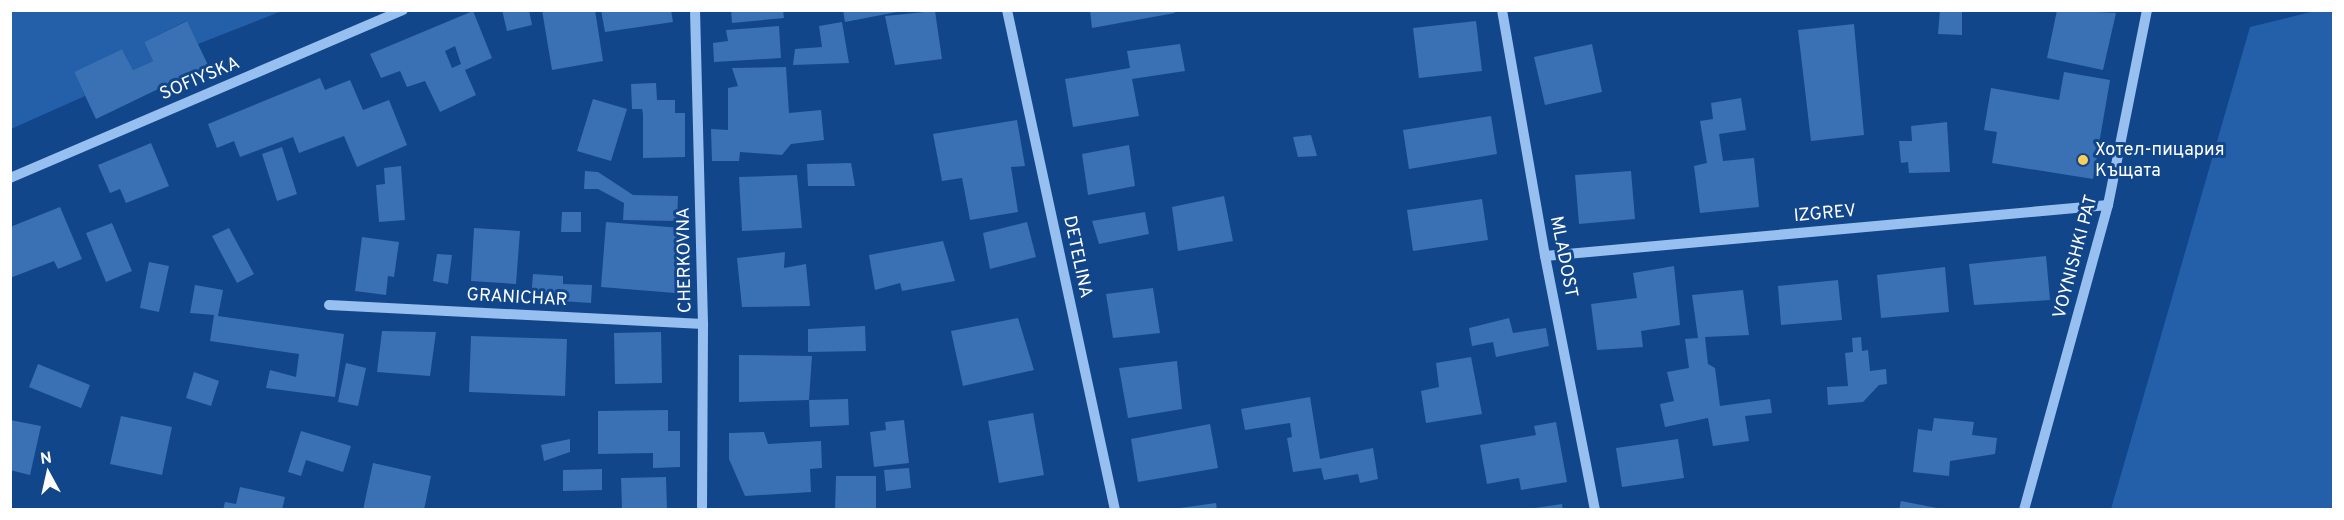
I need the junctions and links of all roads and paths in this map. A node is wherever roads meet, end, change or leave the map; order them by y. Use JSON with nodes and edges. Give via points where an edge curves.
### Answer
{"nodes":[{"id":1,"x":404,"y":10,"type":"edge"},
{"id":2,"x":695,"y":10,"type":"edge"},
{"id":3,"x":1007,"y":10,"type":"edge"},
{"id":4,"x":1502,"y":10,"type":"edge"},
{"id":5,"x":2147,"y":10,"type":"edge"},
{"id":6,"x":10,"y":178,"type":"edge"},
{"id":7,"x":2108,"y":205,"type":"junction"},
{"id":8,"x":1545,"y":256,"type":"junction"},
{"id":9,"x":329,"y":305,"type":"dead end"},
{"id":10,"x":703,"y":324,"type":"junction"},
{"id":11,"x":702,"y":510,"type":"edge"},
{"id":12,"x":1115,"y":510,"type":"edge"},
{"id":13,"x":1595,"y":510,"type":"edge"},
{"id":14,"x":2025,"y":510,"type":"edge"}],
"edges":[{"from":1,"to":6,"type":"street","name":"SOFIYSKA"},
{"from":2,"to":10,"type":"street","name":"CHERKOVNA"},
{"from":3,"to":12,"type":"street","name":"DETELINA"},
{"from":4,"to":8,"type":"street","name":"MLADOST"},
{"from":5,"to":7,"type":"street","name":"VOYNISHKI PAT"},
{"from":7,"to":8,"type":"street","name":"IZGREV"},
{"from":7,"to":14,"type":"street","name":"VOYNISHKI PAT"},
{"from":8,"to":13,"type":"street","name":"MLADOST"},
{"from":9,"to":10,"type":"street","name":"GRANICHAR"},
{"from":10,"to":11,"type":"street","name":"CHERKOVNA"}]}
